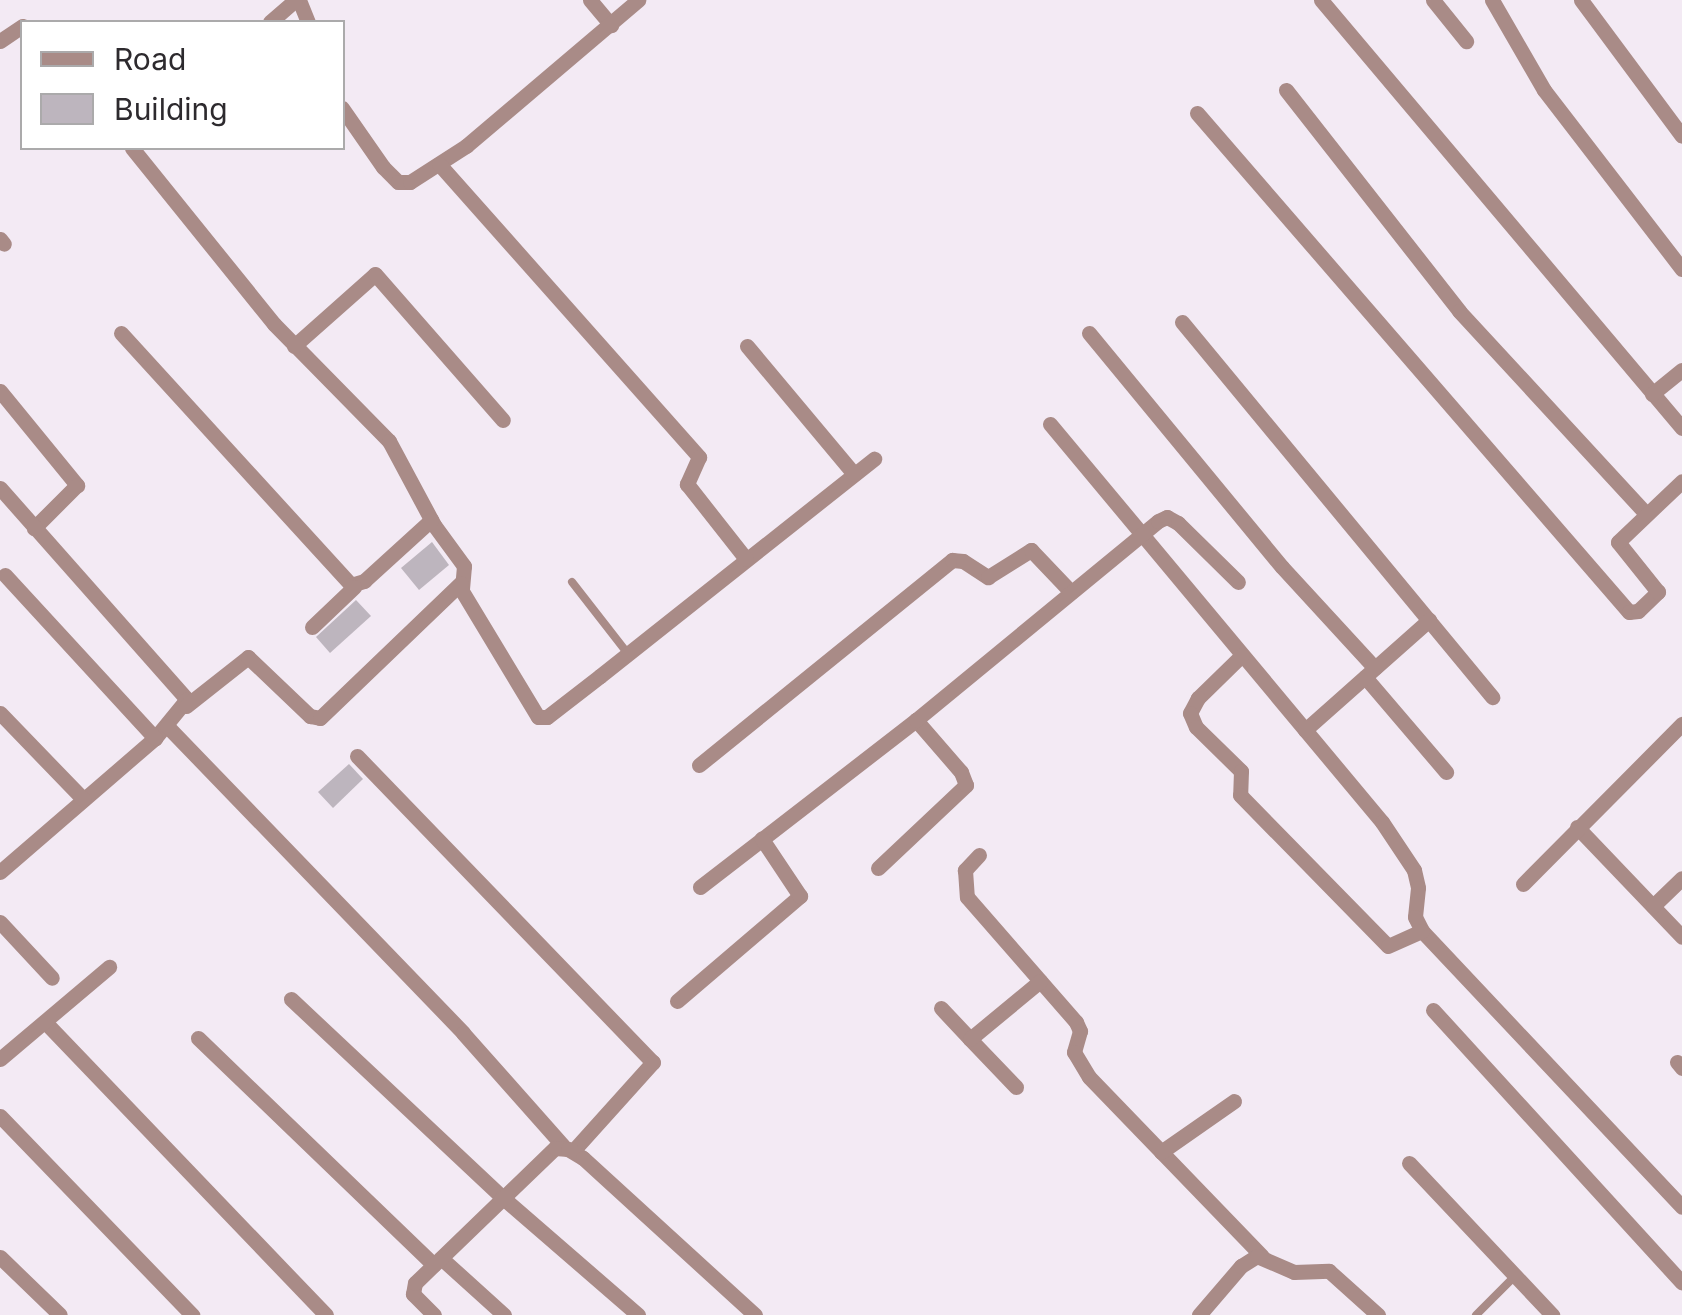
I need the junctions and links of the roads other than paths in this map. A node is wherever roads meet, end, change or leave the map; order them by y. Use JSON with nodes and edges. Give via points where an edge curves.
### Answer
{"nodes":[{"id":1,"x":297,"y":0,"type":"edge"},
{"id":2,"x":590,"y":0,"type":"edge"},
{"id":3,"x":638,"y":0,"type":"edge"},
{"id":4,"x":1321,"y":0,"type":"edge"},
{"id":5,"x":1433,"y":0,"type":"edge"},
{"id":6,"x":1492,"y":0,"type":"edge"},
{"id":7,"x":1581,"y":0,"type":"edge"},
{"id":8,"x":272,"y":20,"type":"edge"},
{"id":9,"x":611,"y":25,"type":"junction"},
{"id":10,"x":1466,"y":41,"type":"dead end"},
{"id":11,"x":1286,"y":90,"type":"dead end"},
{"id":12,"x":345,"y":113,"type":"edge"},
{"id":13,"x":1197,"y":114,"type":"dead end"},
{"id":14,"x":1682,"y":136,"type":"edge"},
{"id":15,"x":134,"y":150,"type":"edge"},
{"id":16,"x":438,"y":164,"type":"junction"},
{"id":17,"x":1682,"y":269,"type":"edge"},
{"id":18,"x":1182,"y":322,"type":"dead end"},
{"id":19,"x":121,"y":333,"type":"dead end"},
{"id":20,"x":1090,"y":333,"type":"dead end"},
{"id":21,"x":294,"y":346,"type":"junction"},
{"id":22,"x":747,"y":346,"type":"dead end"},
{"id":23,"x":1682,"y":370,"type":"edge"},
{"id":24,"x":0,"y":390,"type":"edge"},
{"id":25,"x":1652,"y":394,"type":"junction"},
{"id":26,"x":503,"y":420,"type":"dead end"},
{"id":27,"x":1050,"y":424,"type":"dead end"},
{"id":28,"x":1682,"y":428,"type":"edge"},
{"id":29,"x":874,"y":460,"type":"dead end"},
{"id":30,"x":854,"y":474,"type":"junction"},
{"id":31,"x":1682,"y":481,"type":"edge"},
{"id":32,"x":0,"y":488,"type":"edge"},
{"id":33,"x":1646,"y":514,"type":"junction"},
{"id":34,"x":431,"y":520,"type":"junction"},
{"id":35,"x":34,"y":528,"type":"junction"},
{"id":36,"x":1142,"y":534,"type":"junction"},
{"id":37,"x":746,"y":559,"type":"junction"},
{"id":38,"x":6,"y":575,"type":"dead end"},
{"id":39,"x":572,"y":582,"type":"dead end"},
{"id":40,"x":1238,"y":582,"type":"dead end"},
{"id":41,"x":461,"y":583,"type":"junction"},
{"id":42,"x":354,"y":586,"type":"junction"},
{"id":43,"x":1071,"y":592,"type":"junction"},
{"id":44,"x":1429,"y":620,"type":"junction"},
{"id":45,"x":312,"y":627,"type":"dead end"},
{"id":46,"x":628,"y":654,"type":"junction"},
{"id":47,"x":1242,"y":655,"type":"junction"},
{"id":48,"x":1370,"y":672,"type":"junction"},
{"id":49,"x":1492,"y":697,"type":"dead end"},
{"id":50,"x":186,"y":706,"type":"junction"},
{"id":51,"x":0,"y":713,"type":"edge"},
{"id":52,"x":916,"y":720,"type":"junction"},
{"id":53,"x":1682,"y":724,"type":"edge"},
{"id":54,"x":167,"y":726,"type":"junction"},
{"id":55,"x":1304,"y":730,"type":"junction"},
{"id":56,"x":154,"y":738,"type":"junction"},
{"id":57,"x":357,"y":756,"type":"dead end"},
{"id":58,"x":700,"y":765,"type":"dead end"},
{"id":59,"x":1446,"y":772,"type":"dead end"},
{"id":60,"x":83,"y":799,"type":"junction"},
{"id":61,"x":1577,"y":827,"type":"junction"},
{"id":62,"x":762,"y":839,"type":"junction"},
{"id":63,"x":979,"y":855,"type":"dead end"},
{"id":64,"x":2,"y":864,"type":"edge"},
{"id":65,"x":878,"y":868,"type":"dead end"},
{"id":66,"x":1682,"y":878,"type":"edge"},
{"id":67,"x":1523,"y":884,"type":"dead end"},
{"id":68,"x":700,"y":887,"type":"dead end"},
{"id":69,"x":1653,"y":906,"type":"junction"},
{"id":70,"x":0,"y":922,"type":"edge"},
{"id":71,"x":1422,"y":931,"type":"junction"},
{"id":72,"x":1682,"y":937,"type":"edge"},
{"id":73,"x":110,"y":968,"type":"dead end"},
{"id":74,"x":52,"y":978,"type":"dead end"},
{"id":75,"x":1040,"y":981,"type":"junction"},
{"id":76,"x":291,"y":999,"type":"dead end"},
{"id":77,"x":677,"y":1002,"type":"dead end"},
{"id":78,"x":941,"y":1008,"type":"dead end"},
{"id":79,"x":1433,"y":1010,"type":"dead end"},
{"id":80,"x":45,"y":1022,"type":"junction"},
{"id":81,"x":198,"y":1038,"type":"dead end"},
{"id":82,"x":970,"y":1039,"type":"junction"},
{"id":83,"x":4,"y":1049,"type":"edge"},
{"id":84,"x":1016,"y":1086,"type":"dead end"},
{"id":85,"x":1234,"y":1101,"type":"dead end"},
{"id":86,"x":0,"y":1116,"type":"edge"},
{"id":87,"x":569,"y":1150,"type":"junction"},
{"id":88,"x":1161,"y":1152,"type":"junction"},
{"id":89,"x":1409,"y":1163,"type":"dead end"},
{"id":90,"x":502,"y":1197,"type":"junction"},
{"id":91,"x":1682,"y":1207,"type":"edge"},
{"id":92,"x":1262,"y":1256,"type":"junction"},
{"id":93,"x":0,"y":1257,"type":"edge"},
{"id":94,"x":437,"y":1261,"type":"junction"},
{"id":95,"x":1516,"y":1276,"type":"junction"},
{"id":96,"x":1682,"y":1283,"type":"edge"},
{"id":97,"x":60,"y":1315,"type":"edge"},
{"id":98,"x":192,"y":1315,"type":"edge"},
{"id":99,"x":326,"y":1315,"type":"edge"},
{"id":100,"x":434,"y":1315,"type":"edge"},
{"id":101,"x":504,"y":1315,"type":"edge"},
{"id":102,"x":638,"y":1315,"type":"edge"},
{"id":103,"x":755,"y":1315,"type":"edge"},
{"id":104,"x":1199,"y":1315,"type":"edge"},
{"id":105,"x":1378,"y":1315,"type":"edge"},
{"id":106,"x":1476,"y":1315,"type":"edge"},
{"id":107,"x":1552,"y":1315,"type":"edge"}],
"edges":[{"from":1,"to":8,"type":"street"},
{"from":2,"to":9,"type":"street"},
{"from":3,"to":9,"type":"street"},
{"from":4,"to":25,"type":"street"},
{"from":5,"to":10,"type":"street"},
{"from":6,"to":17,"type":"street","via":[[1544,90]]},
{"from":7,"to":14,"type":"street"},
{"from":9,"to":16,"type":"street"},
{"from":11,"to":33,"type":"street","via":[[1459,311]]},
{"from":12,"to":16,"type":"street","via":[[398,182]]},
{"from":13,"to":33,"type":"street","via":[[1632,613],[1658,592],[1618,542]]},
{"from":15,"to":21,"type":"street"},
{"from":16,"to":37,"type":"street","via":[[698,456],[687,484]]},
{"from":18,"to":44,"type":"street"},
{"from":19,"to":42,"type":"street"},
{"from":20,"to":48,"type":"street"},
{"from":21,"to":26,"type":"street","via":[[374,274]]},
{"from":21,"to":34,"type":"street","via":[[380,429]]},
{"from":22,"to":30,"type":"street"},
{"from":23,"to":25,"type":"street"},
{"from":24,"to":35,"type":"street","via":[[77,485]]},
{"from":25,"to":28,"type":"street"},
{"from":27,"to":36,"type":"street"},
{"from":29,"to":30,"type":"street"},
{"from":30,"to":37,"type":"street"},
{"from":31,"to":33,"type":"street"},
{"from":32,"to":35,"type":"street"},
{"from":34,"to":41,"type":"street","via":[[464,566]]},
{"from":34,"to":42,"type":"street"},
{"from":35,"to":50,"type":"street","via":[[185,693]]},
{"from":36,"to":40,"type":"street","via":[[1172,519]]},
{"from":36,"to":43,"type":"street"},
{"from":36,"to":47,"type":"street"},
{"from":37,"to":46,"type":"street"},
{"from":38,"to":56,"type":"street"},
{"from":39,"to":46,"type":"lane"},
{"from":41,"to":46,"type":"street","via":[[538,717],[547,717]]},
{"from":41,"to":50,"type":"street","via":[[320,718],[248,657]]},
{"from":42,"to":45,"type":"street"},
{"from":43,"to":52,"type":"street"},
{"from":43,"to":58,"type":"street","via":[[1031,550],[988,577],[952,560]]},
{"from":44,"to":48,"type":"street"},
{"from":44,"to":49,"type":"street"},
{"from":47,"to":55,"type":"street"},
{"from":47,"to":71,"type":"street","via":[[1198,698],[1190,714],[1196,728],[1241,772],[1240,795],[1388,946]]},
{"from":48,"to":55,"type":"street"},
{"from":48,"to":59,"type":"street"},
{"from":50,"to":54,"type":"street"},
{"from":51,"to":60,"type":"street"},
{"from":52,"to":62,"type":"street"},
{"from":52,"to":65,"type":"street","via":[[966,784]]},
{"from":53,"to":61,"type":"street"},
{"from":54,"to":56,"type":"street"},
{"from":54,"to":87,"type":"street"},
{"from":55,"to":71,"type":"street","via":[[1414,870],[1415,918]]},
{"from":56,"to":60,"type":"street"},
{"from":57,"to":87,"type":"street","via":[[653,1062]]},
{"from":60,"to":64,"type":"street"},
{"from":61,"to":67,"type":"street"},
{"from":61,"to":69,"type":"street"},
{"from":62,"to":68,"type":"street"},
{"from":62,"to":77,"type":"street","via":[[800,896]]},
{"from":63,"to":75,"type":"street","via":[[964,870],[967,898]]},
{"from":66,"to":69,"type":"street"},
{"from":69,"to":72,"type":"street"},
{"from":70,"to":74,"type":"street"},
{"from":71,"to":91,"type":"street"},
{"from":73,"to":80,"type":"street"},
{"from":75,"to":82,"type":"street"},
{"from":75,"to":88,"type":"street","via":[[1076,1022],[1074,1052],[1089,1077]]},
{"from":76,"to":90,"type":"street"},
{"from":78,"to":82,"type":"street"},
{"from":79,"to":96,"type":"street"},
{"from":80,"to":83,"type":"street"},
{"from":80,"to":99,"type":"street"},
{"from":81,"to":94,"type":"street"},
{"from":82,"to":84,"type":"street"},
{"from":85,"to":88,"type":"street"},
{"from":86,"to":98,"type":"street"},
{"from":87,"to":90,"type":"street","via":[[545,1154]]},
{"from":87,"to":103,"type":"street"},
{"from":88,"to":92,"type":"street"},
{"from":89,"to":95,"type":"street"},
{"from":90,"to":94,"type":"street"},
{"from":90,"to":102,"type":"street"},
{"from":92,"to":104,"type":"street","via":[[1250,1259]]},
{"from":92,"to":105,"type":"street","via":[[1294,1272],[1329,1271]]},
{"from":93,"to":97,"type":"street"},
{"from":94,"to":100,"type":"street","via":[[413,1288]]},
{"from":94,"to":101,"type":"street"},
{"from":95,"to":106,"type":"lane"},
{"from":95,"to":107,"type":"street"}]}
